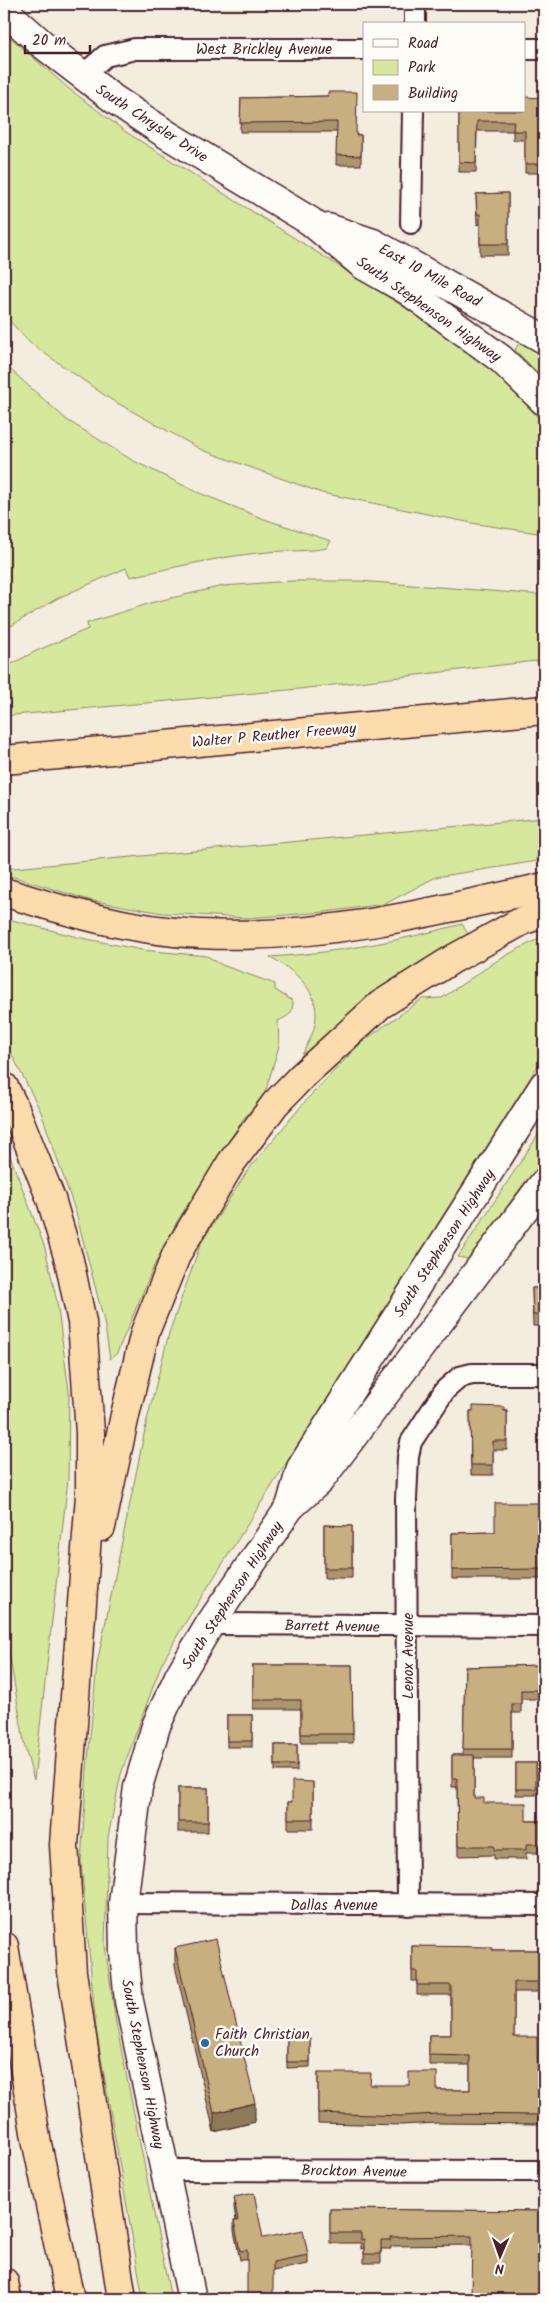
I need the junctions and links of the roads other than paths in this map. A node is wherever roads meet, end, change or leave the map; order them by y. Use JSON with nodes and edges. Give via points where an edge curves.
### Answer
{"nodes":[{"id":1,"x":415,"y":4,"type":"edge"},
{"id":2,"x":4,"y":10,"type":"edge"},
{"id":3,"x":415,"y":22,"type":"edge"},
{"id":4,"x":363,"y":49,"type":"edge"},
{"id":5,"x":526,"y":49,"type":"edge"},
{"id":6,"x":544,"y":49,"type":"edge"},
{"id":7,"x":82,"y":76,"type":"junction"},
{"id":8,"x":413,"y":112,"type":"edge"},
{"id":9,"x":310,"y":221,"type":"junction"},
{"id":10,"x":411,"y":223,"type":"dead end"},
{"id":11,"x":544,"y":339,"type":"edge"},
{"id":12,"x":544,"y":401,"type":"edge"},
{"id":13,"x":544,"y":710,"type":"edge"},
{"id":14,"x":4,"y":760,"type":"edge"},
{"id":15,"x":544,"y":887,"type":"edge"},
{"id":16,"x":4,"y":892,"type":"edge"},
{"id":17,"x":544,"y":912,"type":"edge"},
{"id":18,"x":544,"y":1085,"type":"edge"},
{"id":19,"x":4,"y":1087,"type":"edge"},
{"id":20,"x":544,"y":1183,"type":"edge"},
{"id":21,"x":544,"y":1374,"type":"edge"},
{"id":22,"x":290,"y":1507,"type":"junction"},
{"id":23,"x":210,"y":1624,"type":"junction"},
{"id":24,"x":544,"y":1626,"type":"edge"},
{"id":25,"x":408,"y":1627,"type":"junction"},
{"id":26,"x":78,"y":1639,"type":"junction"},
{"id":27,"x":123,"y":1903,"type":"junction"},
{"id":28,"x":408,"y":1905,"type":"junction"},
{"id":29,"x":544,"y":1905,"type":"edge"},
{"id":30,"x":4,"y":1946,"type":"edge"},
{"id":31,"x":164,"y":2170,"type":"junction"},
{"id":32,"x":544,"y":2170,"type":"edge"},
{"id":33,"x":4,"y":2282,"type":"edge"},
{"id":34,"x":7,"y":2299,"type":"edge"},
{"id":35,"x":70,"y":2299,"type":"edge"},
{"id":36,"x":122,"y":2299,"type":"edge"},
{"id":37,"x":192,"y":2299,"type":"edge"}],
"edges":[{"from":1,"to":3,"type":"street"},
{"from":2,"to":7,"type":"main road","name":"South Chrysler Drive"},
{"from":4,"to":7,"type":"street","name":"West Brickley Avenue","via":[[135,49],[105,56]]},
{"from":5,"to":6,"type":"street"},
{"from":7,"to":9,"type":"main road","name":"South Chrysler Drive","via":[[166,134]]},
{"from":8,"to":10,"type":"street"},
{"from":9,"to":11,"type":"main road","name":"East 10 Mile Road","via":[[373,243]]},
{"from":9,"to":12,"type":"main road","name":"South Stephenson Highway","via":[[363,265],[407,290],[501,359]]},
{"from":13,"to":14,"type":"highway","name":"Walter P Reuther Freeway"},
{"from":15,"to":16,"type":"highway","via":[[423,915],[248,935],[153,929],[66,911]]},
{"from":17,"to":26,"type":"highway","via":[[453,959],[380,1005],[275,1104],[231,1163],[177,1253],[145,1332]]},
{"from":18,"to":22,"type":"main road","name":"South Stephenson Highway","via":[[301,1468]]},
{"from":19,"to":26,"type":"highway","via":[[51,1199],[70,1260],[82,1322],[90,1478]]},
{"from":20,"to":22,"type":"main road","name":"South Stephenson Highway","via":[[320,1480]]},
{"from":21,"to":25,"type":"street","name":"Lenox Avenue","via":[[472,1374],[460,1377],[445,1390],[411,1442],[406,1499]]},
{"from":22,"to":23,"type":"main road","name":"South Stephenson Highway"},
{"from":23,"to":25,"type":"street","name":"Barrett Avenue"},
{"from":23,"to":27,"type":"main road","name":"South Stephenson Highway","via":[[179,1676],[151,1743],[138,1787]]},
{"from":24,"to":25,"type":"street","name":"Barrett Avenue"},
{"from":25,"to":28,"type":"street","name":"Lenox Avenue"},
{"from":26,"to":36,"type":"highway","via":[[64,1845],[72,1972]]},
{"from":27,"to":28,"type":"street","name":"Dallas Avenue"},
{"from":27,"to":31,"type":"main road","name":"South Stephenson Highway","via":[[128,2001]]},
{"from":28,"to":29,"type":"street","name":"Dallas Avenue"},
{"from":30,"to":35,"type":"highway","via":[[37,2144]]},
{"from":31,"to":32,"type":"street","name":"Brockton Avenue"},
{"from":31,"to":37,"type":"main road","name":"South Stephenson Highway"},
{"from":33,"to":34,"type":"highway"}]}
